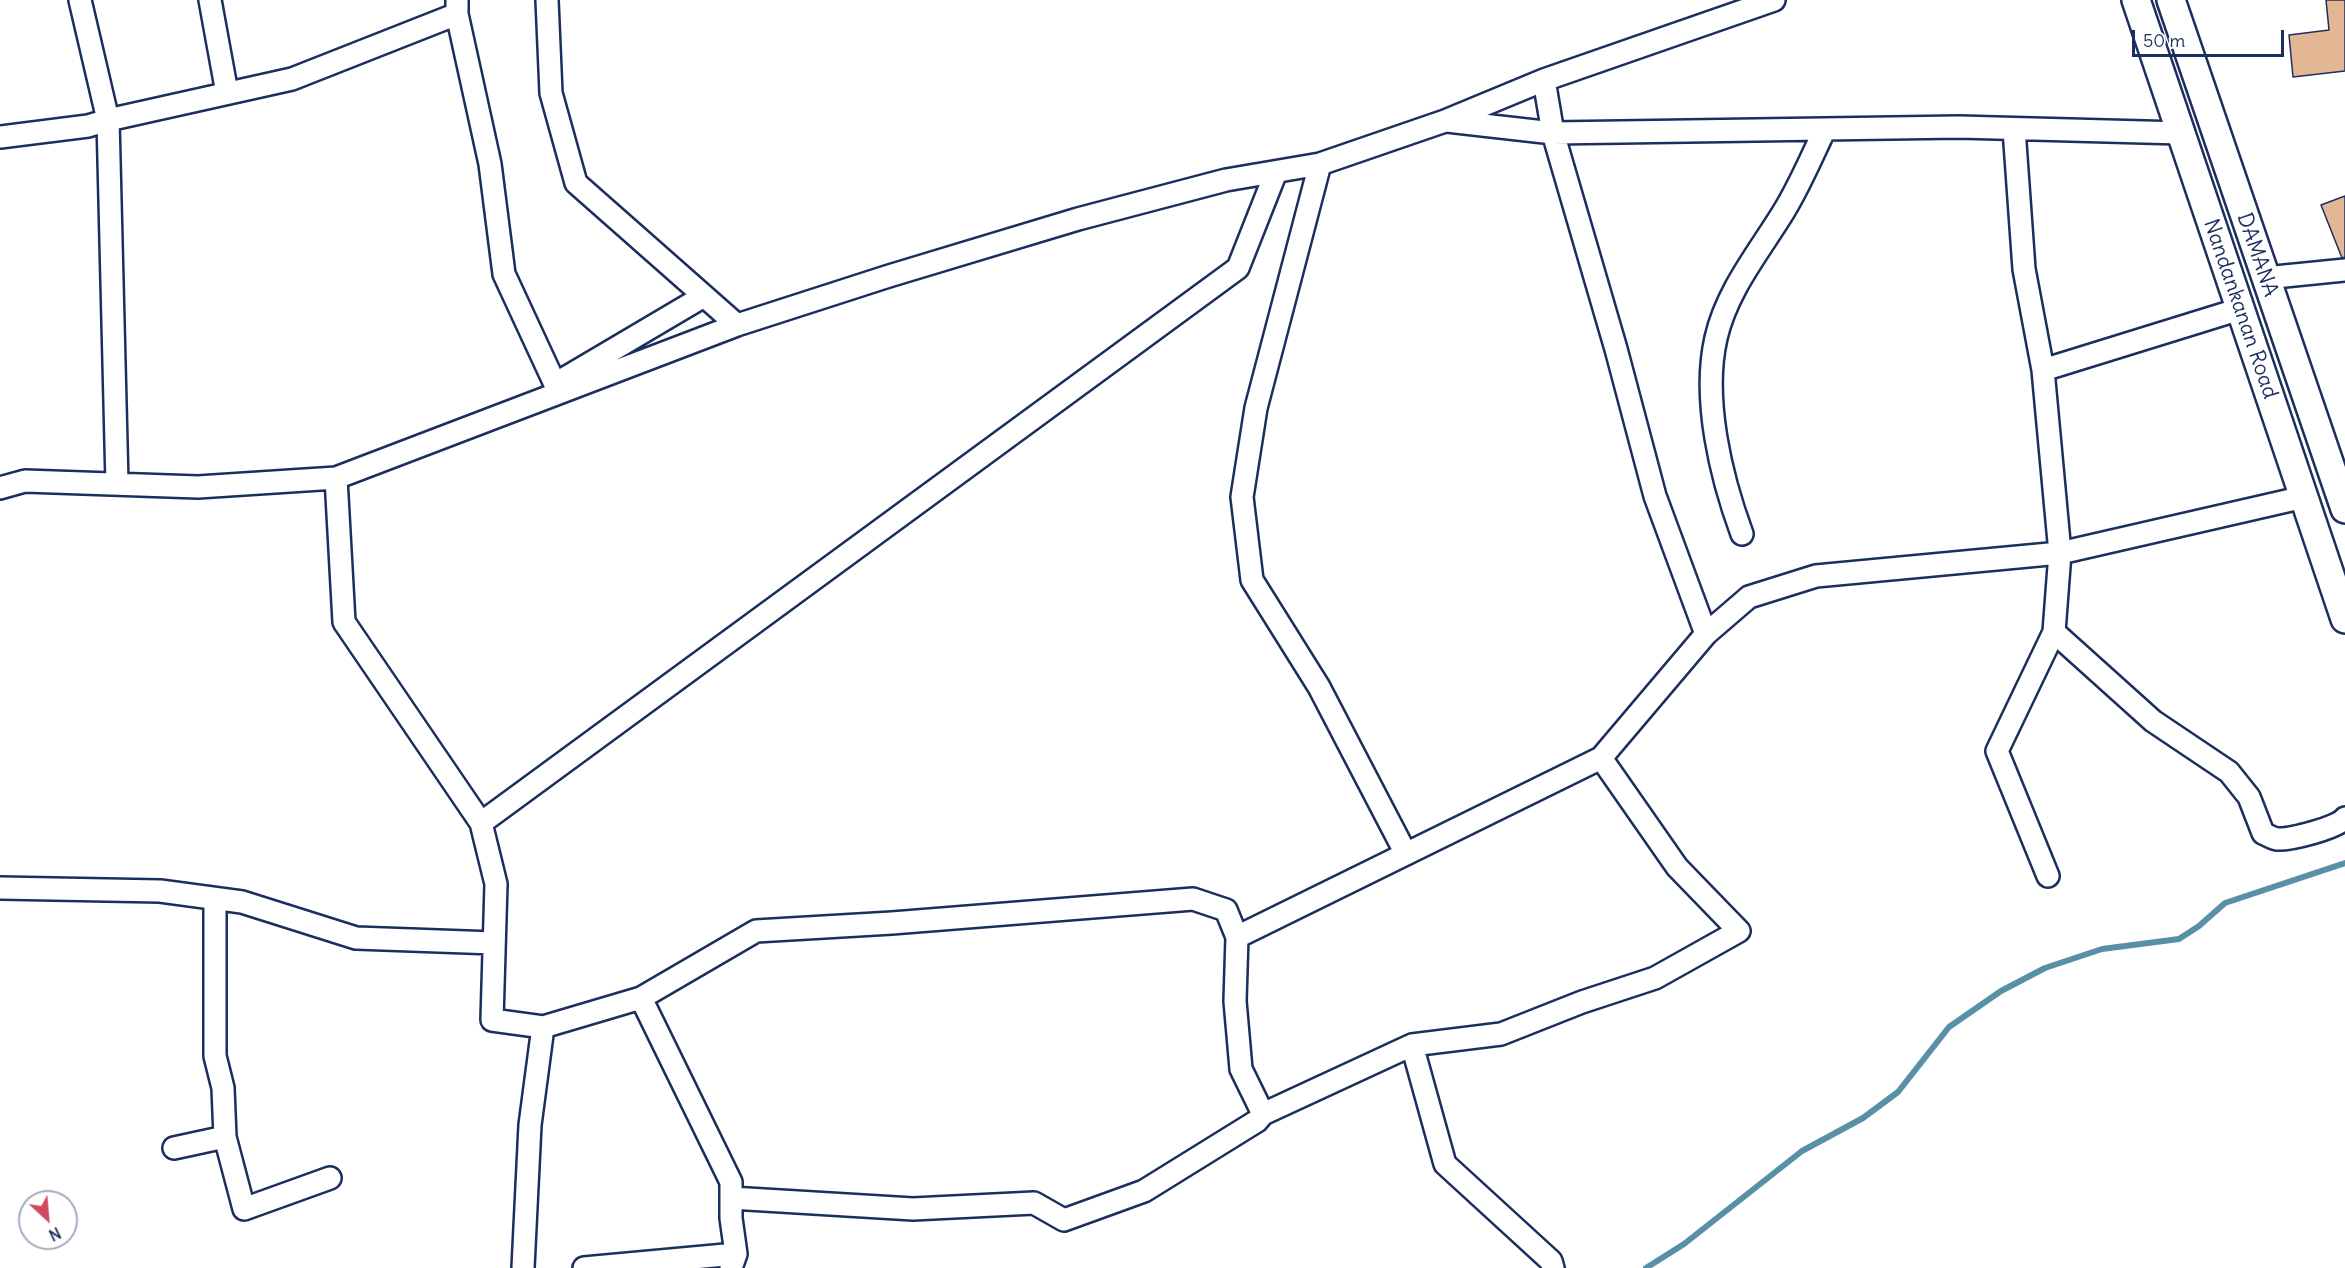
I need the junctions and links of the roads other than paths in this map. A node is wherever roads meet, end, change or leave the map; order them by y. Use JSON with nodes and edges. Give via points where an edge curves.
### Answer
{"nodes":[{"id":1,"x":80,"y":0,"type":"edge"},
{"id":2,"x":210,"y":0,"type":"edge"},
{"id":3,"x":547,"y":0,"type":"edge"},
{"id":4,"x":1774,"y":0,"type":"edge"},
{"id":5,"x":2136,"y":0,"type":"edge"},
{"id":6,"x":2171,"y":0,"type":"edge"},
{"id":7,"x":457,"y":7,"type":"edge"},
{"id":8,"x":1544,"y":80,"type":"junction"},
{"id":9,"x":227,"y":93,"type":"junction"},
{"id":10,"x":108,"y":120,"type":"junction"},
{"id":11,"x":1444,"y":121,"type":"junction"},
{"id":12,"x":1825,"y":129,"type":"junction"},
{"id":13,"x":2014,"y":129,"type":"junction"},
{"id":14,"x":1554,"y":133,"type":"junction"},
{"id":15,"x":2181,"y":133,"type":"junction"},
{"id":16,"x":0,"y":137,"type":"edge"},
{"id":17,"x":1320,"y":164,"type":"junction"},
{"id":18,"x":1276,"y":172,"type":"junction"},
{"id":19,"x":2345,"y":270,"type":"edge"},
{"id":20,"x":2265,"y":279,"type":"junction"},
{"id":21,"x":704,"y":296,"type":"junction"},
{"id":22,"x":2240,"y":309,"type":"junction"},
{"id":23,"x":737,"y":325,"type":"junction"},
{"id":24,"x":2043,"y":370,"type":"junction"},
{"id":25,"x":336,"y":478,"type":"junction"},
{"id":26,"x":117,"y":484,"type":"junction"},
{"id":27,"x":0,"y":488,"type":"edge"},
{"id":28,"x":2304,"y":497,"type":"junction"},
{"id":29,"x":2345,"y":509,"type":"edge"},
{"id":30,"x":1742,"y":534,"type":"dead end"},
{"id":31,"x":2060,"y":553,"type":"junction"},
{"id":32,"x":2345,"y":619,"type":"edge"},
{"id":33,"x":2054,"y":632,"type":"junction"},
{"id":34,"x":1706,"y":634,"type":"junction"},
{"id":35,"x":1601,"y":758,"type":"junction"},
{"id":36,"x":2345,"y":818,"type":"edge"},
{"id":37,"x":481,"y":824,"type":"junction"},
{"id":38,"x":1406,"y":854,"type":"junction"},
{"id":39,"x":2048,"y":876,"type":"dead end"},
{"id":40,"x":0,"y":888,"type":"edge"},
{"id":41,"x":215,"y":899,"type":"junction"},
{"id":42,"x":1237,"y":937,"type":"junction"},
{"id":43,"x":494,"y":943,"type":"junction"},
{"id":44,"x":641,"y":998,"type":"junction"},
{"id":45,"x":543,"y":1027,"type":"junction"},
{"id":46,"x":1412,"y":1045,"type":"junction"},
{"id":47,"x":1263,"y":1114,"type":"junction"},
{"id":48,"x":225,"y":1137,"type":"junction"},
{"id":49,"x":174,"y":1148,"type":"dead end"},
{"id":50,"x":330,"y":1178,"type":"dead end"},
{"id":51,"x":731,"y":1198,"type":"junction"},
{"id":52,"x":733,"y":1261,"type":"edge"},
{"id":53,"x":523,"y":1268,"type":"edge"},
{"id":54,"x":584,"y":1268,"type":"edge"},
{"id":55,"x":1553,"y":1268,"type":"edge"}],
"edges":[{"from":1,"to":10,"type":"street"},
{"from":2,"to":9,"type":"street"},
{"from":3,"to":21,"type":"street","via":[[551,93],[576,183]]},
{"from":4,"to":8,"type":"street"},
{"from":5,"to":15,"type":"main road","name":"Nandankanan Road"},
{"from":6,"to":20,"type":"main road","name":"DAMANA"},
{"from":7,"to":9,"type":"street","via":[[292,79]]},
{"from":7,"to":21,"type":"street","via":[[490,164],[504,274],[555,384]]},
{"from":8,"to":11,"type":"street"},
{"from":8,"to":14,"type":"street"},
{"from":9,"to":10,"type":"street"},
{"from":10,"to":16,"type":"street"},
{"from":10,"to":26,"type":"street"},
{"from":11,"to":14,"type":"street"},
{"from":11,"to":17,"type":"street"},
{"from":12,"to":13,"type":"street"},
{"from":12,"to":14,"type":"street"},
{"from":12,"to":30,"type":"street","via":[[1786,209],[1735,287],[1716,338],[1713,423]]},
{"from":13,"to":15,"type":"street"},
{"from":13,"to":24,"type":"street","via":[[2024,269]]},
{"from":14,"to":34,"type":"street","via":[[1655,496]]},
{"from":15,"to":22,"type":"main road","name":"Nandankanan Road"},
{"from":17,"to":18,"type":"street"},
{"from":17,"to":38,"type":"street","via":[[1256,408],[1242,497],[1252,580],[1320,687]]},
{"from":18,"to":23,"type":"street","via":[[1226,180],[1078,219]]},
{"from":18,"to":37,"type":"street","via":[[1238,267]]},
{"from":19,"to":20,"type":"street"},
{"from":20,"to":29,"type":"main road","name":"DAMANA"},
{"from":21,"to":23,"type":"street"},
{"from":22,"to":24,"type":"street"},
{"from":22,"to":28,"type":"main road","name":"Nandankanan Road"},
{"from":23,"to":25,"type":"street"},
{"from":24,"to":31,"type":"street"},
{"from":25,"to":26,"type":"street","via":[[198,487]]},
{"from":25,"to":37,"type":"street","via":[[344,622]]},
{"from":26,"to":27,"type":"street","via":[[25,480]]},
{"from":28,"to":31,"type":"street"},
{"from":28,"to":32,"type":"main road","name":"Nandankanan Road"},
{"from":31,"to":33,"type":"street"},
{"from":31,"to":34,"type":"street","via":[[1816,576],[1749,597]]},
{"from":33,"to":36,"type":"street","via":[[2153,721],[2229,772],[2249,797],[2263,833],[2277,839],[2319,831]]},
{"from":33,"to":39,"type":"street","via":[[1997,752]]},
{"from":34,"to":35,"type":"street"},
{"from":35,"to":38,"type":"street"},
{"from":35,"to":46,"type":"street","via":[[1677,867],[1739,931],[1655,978],[1501,1034]]},
{"from":37,"to":43,"type":"street","via":[[496,884]]},
{"from":38,"to":42,"type":"street"},
{"from":40,"to":41,"type":"street","via":[[160,891]]},
{"from":41,"to":43,"type":"street","via":[[242,902],[356,938]]},
{"from":41,"to":48,"type":"street","via":[[215,1056],[223,1088]]},
{"from":42,"to":44,"type":"street","via":[[1226,910],[1193,899],[756,931]]},
{"from":42,"to":47,"type":"street","via":[[1235,1001],[1241,1069]]},
{"from":43,"to":45,"type":"street","via":[[492,1020]]},
{"from":44,"to":45,"type":"street"},
{"from":44,"to":51,"type":"street","via":[[731,1182]]},
{"from":45,"to":53,"type":"street","via":[[530,1125]]},
{"from":46,"to":47,"type":"street"},
{"from":46,"to":55,"type":"street","via":[[1445,1164],[1551,1261]]},
{"from":47,"to":51,"type":"street","via":[[1144,1191],[1065,1220],[1034,1203],[913,1209]]},
{"from":48,"to":49,"type":"street"},
{"from":48,"to":50,"type":"street","via":[[244,1209]]},
{"from":51,"to":52,"type":"street"},
{"from":52,"to":54,"type":"street"}]}
